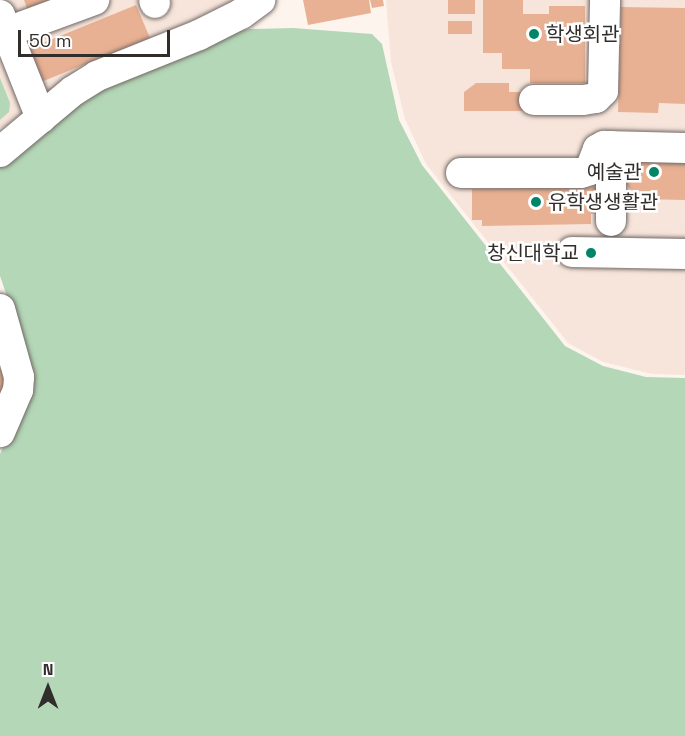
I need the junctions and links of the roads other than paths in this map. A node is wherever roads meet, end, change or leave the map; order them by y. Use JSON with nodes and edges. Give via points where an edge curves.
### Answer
{"nodes":[{"id":1,"x":94,"y":0,"type":"edge"},
{"id":2,"x":260,"y":0,"type":"edge"},
{"id":3,"x":605,"y":0,"type":"edge"},
{"id":4,"x":3,"y":24,"type":"edge"},
{"id":5,"x":534,"y":100,"type":"dead end"},
{"id":6,"x":41,"y":118,"type":"junction"},
{"id":7,"x":611,"y":146,"type":"junction"},
{"id":8,"x":685,"y":148,"type":"edge"},
{"id":9,"x":0,"y":152,"type":"edge"},
{"id":10,"x":461,"y":173,"type":"dead end"},
{"id":11,"x":611,"y":221,"type":"dead end"},
{"id":12,"x":572,"y":252,"type":"dead end"},
{"id":13,"x":685,"y":254,"type":"edge"},
{"id":14,"x":0,"y":309,"type":"edge"},
{"id":15,"x":0,"y":432,"type":"edge"}],
"edges":[{"from":1,"to":4,"type":"street"},
{"from":2,"to":6,"type":"street","via":[[199,35],[97,76]]},
{"from":3,"to":5,"type":"street","via":[[603,91],[596,98],[583,100]]},
{"from":4,"to":6,"type":"street"},
{"from":6,"to":9,"type":"street"},
{"from":7,"to":8,"type":"street"},
{"from":7,"to":10,"type":"street","via":[[598,148],[590,170],[581,173]]},
{"from":7,"to":11,"type":"street"},
{"from":12,"to":13,"type":"street"},
{"from":14,"to":15,"type":"street","via":[[19,377],[18,390]]}]}
